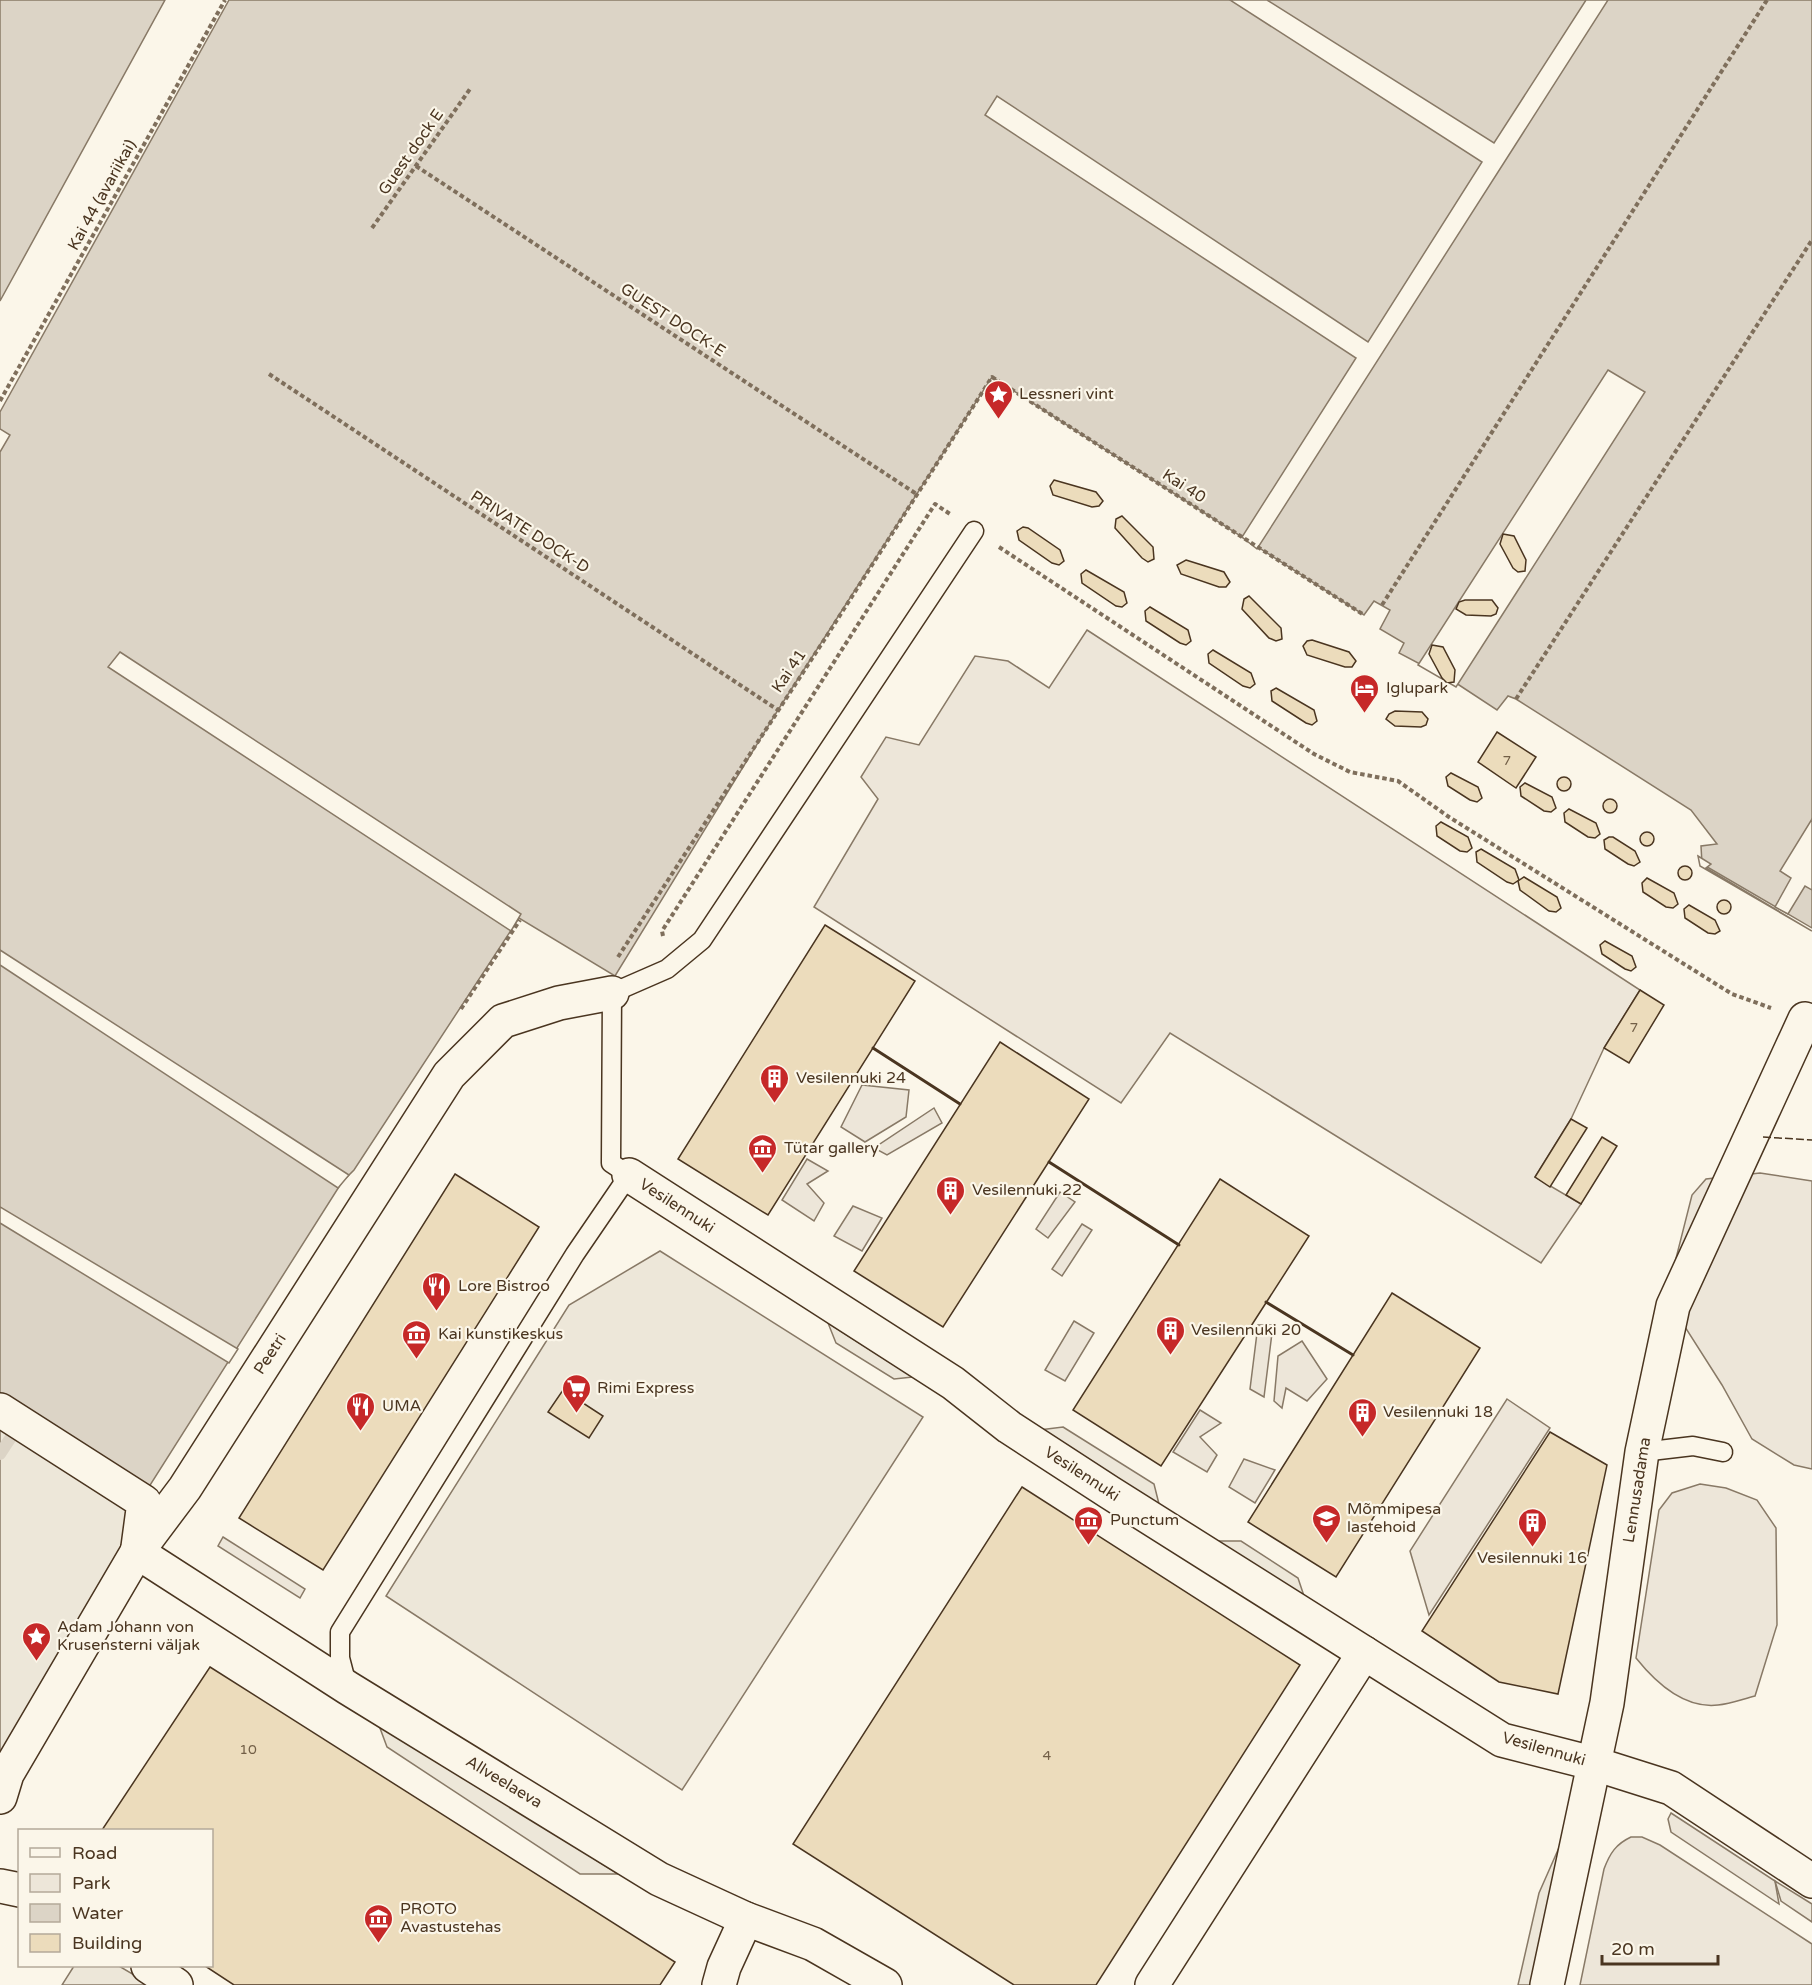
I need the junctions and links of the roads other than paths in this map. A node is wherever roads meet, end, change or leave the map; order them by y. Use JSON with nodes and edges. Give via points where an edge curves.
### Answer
{"nodes":[{"id":1,"x":974,"y":531,"type":"road end"},
{"id":2,"x":612,"y":993,"type":"junction"},
{"id":3,"x":1805,"y":1019,"type":"road end"},
{"id":4,"x":629,"y":1175,"type":"junction"},
{"id":5,"x":0,"y":1410,"type":"edge"},
{"id":6,"x":1642,"y":1452,"type":"junction"},
{"id":7,"x":1723,"y":1452,"type":"dead end"},
{"id":8,"x":137,"y":1552,"type":"junction"},
{"id":9,"x":1364,"y":1653,"type":"junction"},
{"id":10,"x":348,"y":1688,"type":"junction"},
{"id":11,"x":1592,"y":1763,"type":"junction"},
{"id":12,"x":2,"y":1780,"type":"edge"},
{"id":13,"x":1812,"y":1881,"type":"edge"},
{"id":14,"x":0,"y":1886,"type":"edge"},
{"id":15,"x":18,"y":1890,"type":"edge"},
{"id":16,"x":746,"y":1919,"type":"junction"},
{"id":17,"x":865,"y":1980,"type":"edge"},
{"id":18,"x":719,"y":1985,"type":"edge"},
{"id":19,"x":1152,"y":1985,"type":"edge"},
{"id":20,"x":1547,"y":1985,"type":"edge"}],
"edges":[{"from":1,"to":2,"type":"lane","via":[[702,940],[668,969]]},
{"from":2,"to":4,"type":"lane","name":"Vesilennuki","via":[[611,1163]]},
{"from":2,"to":8,"type":"street","name":"Peetri","via":[[559,1003],[504,1021],[449,1076],[185,1488]]},
{"from":3,"to":6,"type":"street","name":"Lennusadama","via":[[1673,1306]]},
{"from":4,"to":9,"type":"street","name":"Vesilennuki","via":[[953,1383],[1009,1426],[1109,1492]]},
{"from":4,"to":10,"type":"lane","via":[[575,1254],[340,1632],[340,1658]]},
{"from":5,"to":8,"type":"street","via":[[144,1502]]},
{"from":6,"to":7,"type":"lane","via":[[1693,1446]]},
{"from":6,"to":11,"type":"street","name":"Lennusadama","via":[[1607,1703]]},
{"from":8,"to":10,"type":"street","name":"Allveelaeva"},
{"from":8,"to":12,"type":"street","name":"Peetri"},
{"from":9,"to":11,"type":"street","name":"Vesilennuki","via":[[1502,1740]]},
{"from":9,"to":19,"type":"street"},
{"from":10,"to":16,"type":"street","name":"Allveelaeva","via":[[659,1879]]},
{"from":11,"to":13,"type":"street","name":"Vesilennuki","via":[[1671,1788]]},
{"from":11,"to":20,"type":"street","name":"Lennusadama"},
{"from":14,"to":15,"type":"street"},
{"from":16,"to":17,"type":"street","name":"Allveelaeva","via":[[813,1944]]},
{"from":16,"to":18,"type":"street","via":[[723,1967]]}]}
